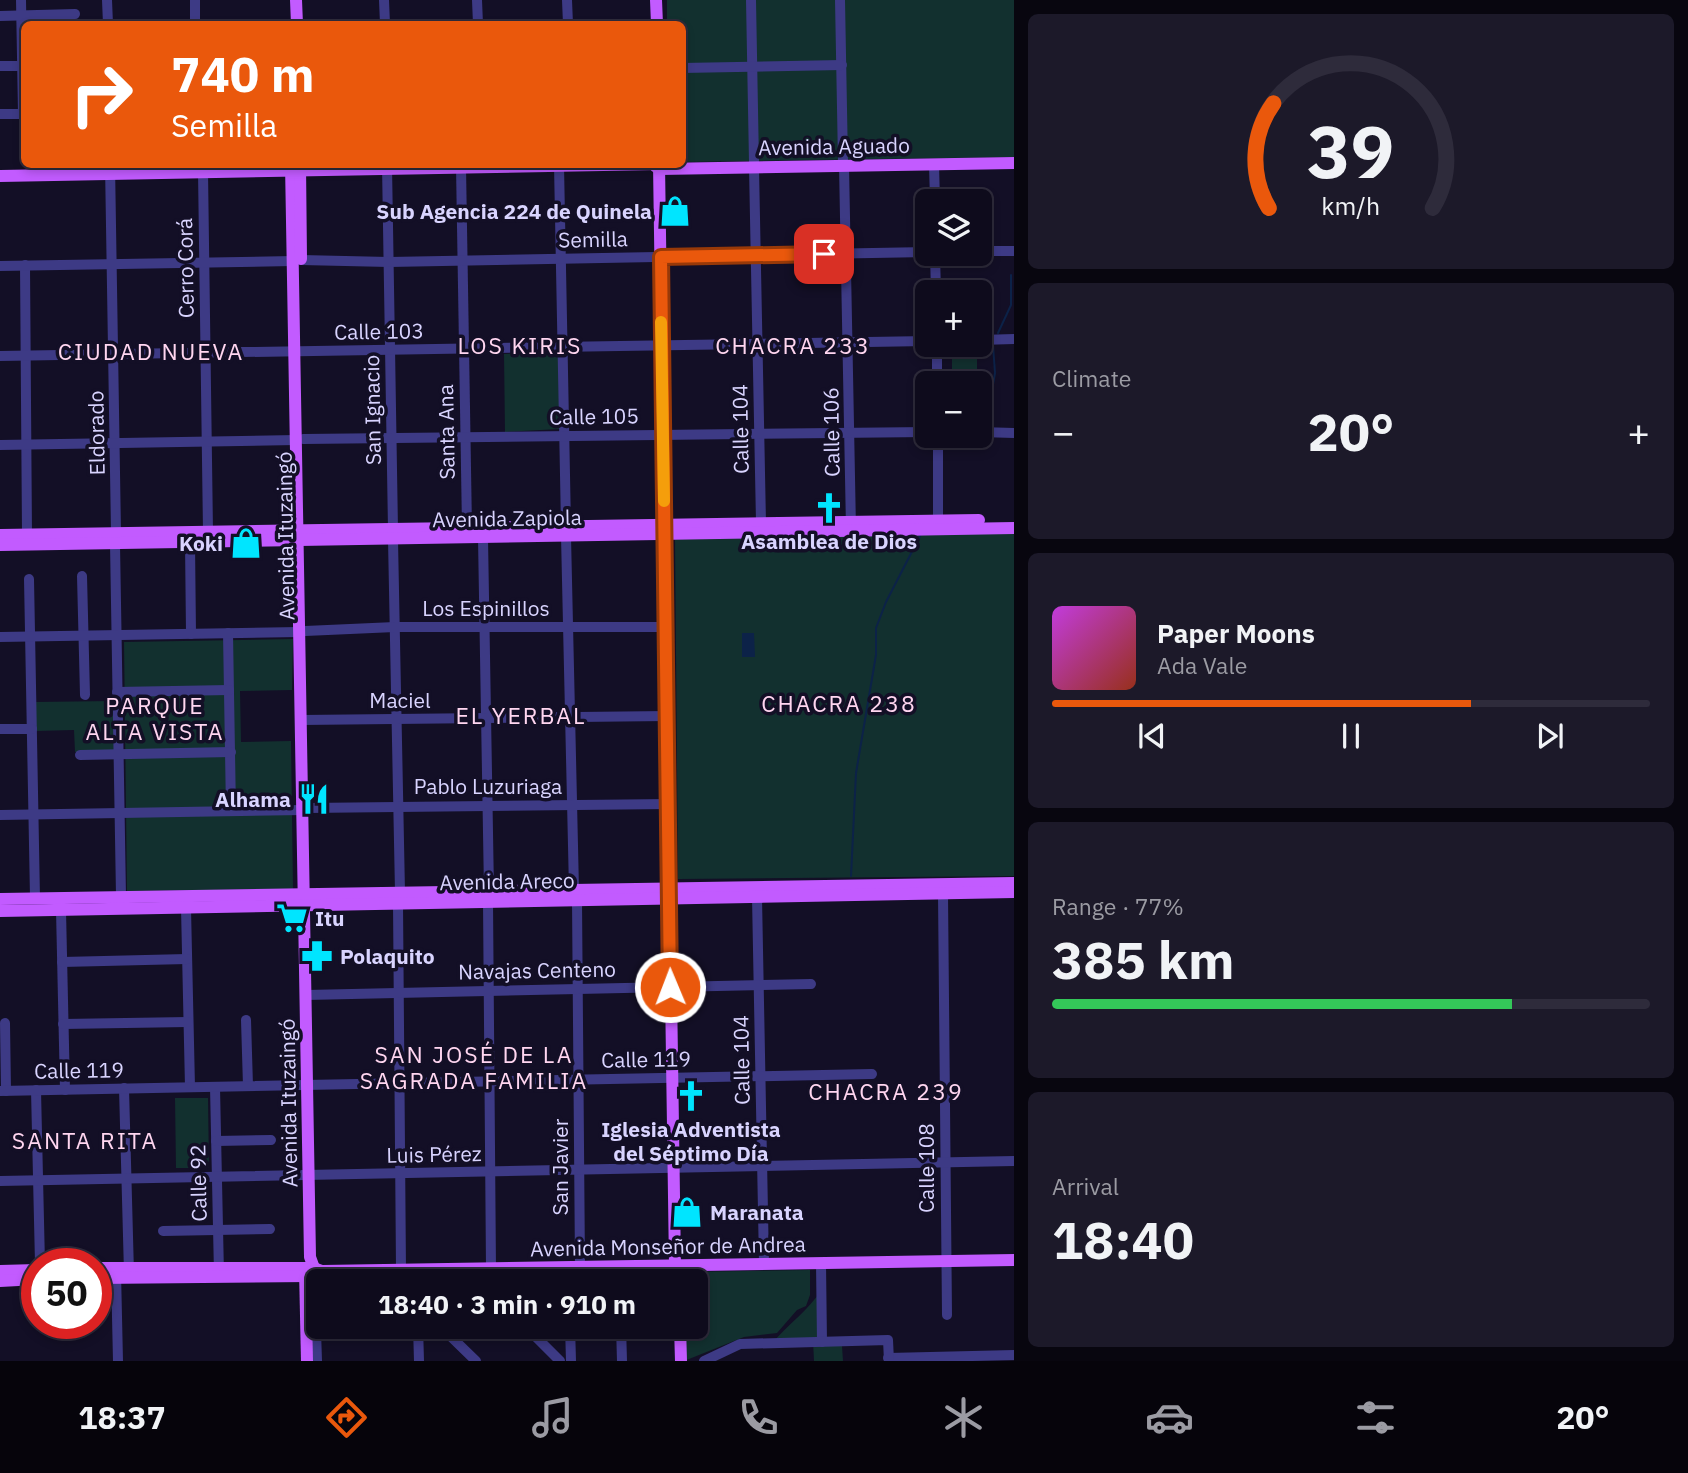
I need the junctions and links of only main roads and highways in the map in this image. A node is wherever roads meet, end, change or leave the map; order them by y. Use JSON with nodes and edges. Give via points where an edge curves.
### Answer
{"nodes":[{"id":1,"x":288,"y":0,"type":"edge"},
{"id":2,"x":296,"y":0,"type":"edge"},
{"id":3,"x":656,"y":0,"type":"edge"},
{"id":4,"x":289,"y":21,"type":"edge"},
{"id":5,"x":297,"y":21,"type":"edge"},
{"id":6,"x":657,"y":21,"type":"edge"},
{"id":7,"x":1014,"y":158,"type":"edge"},
{"id":8,"x":686,"y":163,"type":"edge"},
{"id":9,"x":844,"y":163,"type":"junction"},
{"id":10,"x":1014,"y":163,"type":"edge"},
{"id":11,"x":754,"y":165,"type":"junction"},
{"id":12,"x":686,"y":166,"type":"edge"},
{"id":13,"x":272,"y":168,"type":"edge"},
{"id":14,"x":295,"y":168,"type":"edge"},
{"id":15,"x":658,"y":168,"type":"edge"},
{"id":16,"x":110,"y":169,"type":"edge"},
{"id":17,"x":0,"y":176,"type":"edge"},
{"id":18,"x":1014,"y":520,"type":"edge"},
{"id":19,"x":926,"y":524,"type":"junction"},
{"id":20,"x":851,"y":526,"type":"junction"},
{"id":21,"x":1014,"y":528,"type":"edge"},
{"id":22,"x":665,"y":529,"type":"junction"},
{"id":23,"x":566,"y":531,"type":"junction"},
{"id":24,"x":0,"y":535,"type":"edge"},
{"id":25,"x":393,"y":535,"type":"junction"},
{"id":26,"x":301,"y":537,"type":"junction"},
{"id":27,"x":116,"y":538,"type":"junction"},
{"id":28,"x":0,"y":545,"type":"edge"},
{"id":29,"x":1014,"y":883,"type":"edge"},
{"id":30,"x":1014,"y":892,"type":"edge"},
{"id":31,"x":669,"y":893,"type":"junction"},
{"id":32,"x":305,"y":898,"type":"junction"},
{"id":33,"x":0,"y":899,"type":"edge"},
{"id":34,"x":0,"y":911,"type":"edge"},
{"id":35,"x":1014,"y":1260,"type":"edge"},
{"id":36,"x":306,"y":1269,"type":"edge"},
{"id":37,"x":312,"y":1269,"type":"edge"},
{"id":38,"x":491,"y":1269,"type":"edge"},
{"id":39,"x":596,"y":1269,"type":"edge"},
{"id":40,"x":675,"y":1269,"type":"edge"},
{"id":41,"x":21,"y":1270,"type":"edge"},
{"id":42,"x":112,"y":1270,"type":"edge"},
{"id":43,"x":0,"y":1271,"type":"edge"},
{"id":44,"x":122,"y":1272,"type":"junction"},
{"id":45,"x":708,"y":1272,"type":"edge"},
{"id":46,"x":112,"y":1274,"type":"edge"},
{"id":47,"x":21,"y":1280,"type":"edge"},
{"id":48,"x":0,"y":1281,"type":"edge"},
{"id":49,"x":308,"y":1339,"type":"edge"},
{"id":50,"x":672,"y":1339,"type":"edge"},
{"id":51,"x":680,"y":1339,"type":"edge"},
{"id":52,"x":307,"y":1361,"type":"edge"},
{"id":53,"x":673,"y":1361,"type":"edge"},
{"id":54,"x":681,"y":1361,"type":"edge"}],
"edges":[{"from":1,"to":4,"type":"main road"},
{"from":2,"to":5,"type":"main road"},
{"from":3,"to":6,"type":"main road"},
{"from":7,"to":9,"type":"main road","name":"Avenida Aguado"},
{"from":8,"to":11,"type":"main road","name":"Avenida Aguado"},
{"from":9,"to":10,"type":"main road","name":"Avenida Aguado"},
{"from":9,"to":11,"type":"main road","name":"Avenida Aguado"},
{"from":11,"to":12,"type":"main road","name":"Avenida Aguado"},
{"from":13,"to":16,"type":"main road","name":"Avenida Aguado"},
{"from":14,"to":26,"type":"main road","name":"Avenida Ituzaingó"},
{"from":15,"to":22,"type":"main road"},
{"from":16,"to":17,"type":"main road","name":"Avenida Aguado"},
{"from":18,"to":19,"type":"main road","name":"Avenida Zapiola"},
{"from":19,"to":20,"type":"main road","name":"Avenida Zapiola"},
{"from":19,"to":21,"type":"main road","name":"Avenida Zapiola"},
{"from":20,"to":22,"type":"main road","name":"Avenida Zapiola"},
{"from":20,"to":22,"type":"main road","name":"Avenida Zapiola","via":[[761,523]]},
{"from":22,"to":23,"type":"main road","name":"Avenida Zapiola"},
{"from":22,"to":31,"type":"main road"},
{"from":23,"to":25,"type":"main road","name":"Avenida Zapiola","via":[[483,538]]},
{"from":23,"to":25,"type":"main road","name":"Avenida Zapiola","via":[[467,528]]},
{"from":24,"to":27,"type":"main road","name":"Avenida Zapiola"},
{"from":25,"to":26,"type":"main road","name":"Avenida Zapiola"},
{"from":26,"to":27,"type":"main road","name":"Avenida Zapiola","via":[[208,532]]},
{"from":26,"to":27,"type":"main road","name":"Avenida Zapiola","via":[[190,543]]},
{"from":26,"to":32,"type":"main road","name":"Avenida Ituzaingó"},
{"from":27,"to":28,"type":"main road","name":"Avenida Zapiola"},
{"from":29,"to":31,"type":"main road","name":"Avenida Areco"},
{"from":30,"to":31,"type":"main road","name":"Avenida Areco","via":[[757,897]]},
{"from":31,"to":32,"type":"main road","name":"Avenida Areco"},
{"from":31,"to":40,"type":"main road"},
{"from":32,"to":33,"type":"main road","name":"Avenida Areco"},
{"from":32,"to":34,"type":"main road","name":"Avenida Areco","via":[[186,908]]},
{"from":32,"to":37,"type":"main road","name":"Avenida Ituzaingó"},
{"from":35,"to":45,"type":"main road","name":"Avenida Monseñor de Andrea","via":[[764,1264]]},
{"from":36,"to":44,"type":"main road","name":"Avenida Monseñor de Andrea"},
{"from":38,"to":39,"type":"main road","name":"Avenida Monseñor de Andrea"},
{"from":41,"to":43,"type":"main road"},
{"from":42,"to":44,"type":"main road","name":"Avenida Monseñor de Andrea"},
{"from":44,"to":46,"type":"main road","name":"Avenida Monseñor de Andrea"},
{"from":47,"to":48,"type":"main road"},
{"from":49,"to":52,"type":"main road","name":"Avenida Ituzaingó"},
{"from":50,"to":53,"type":"main road"},
{"from":51,"to":54,"type":"main road"}]}
